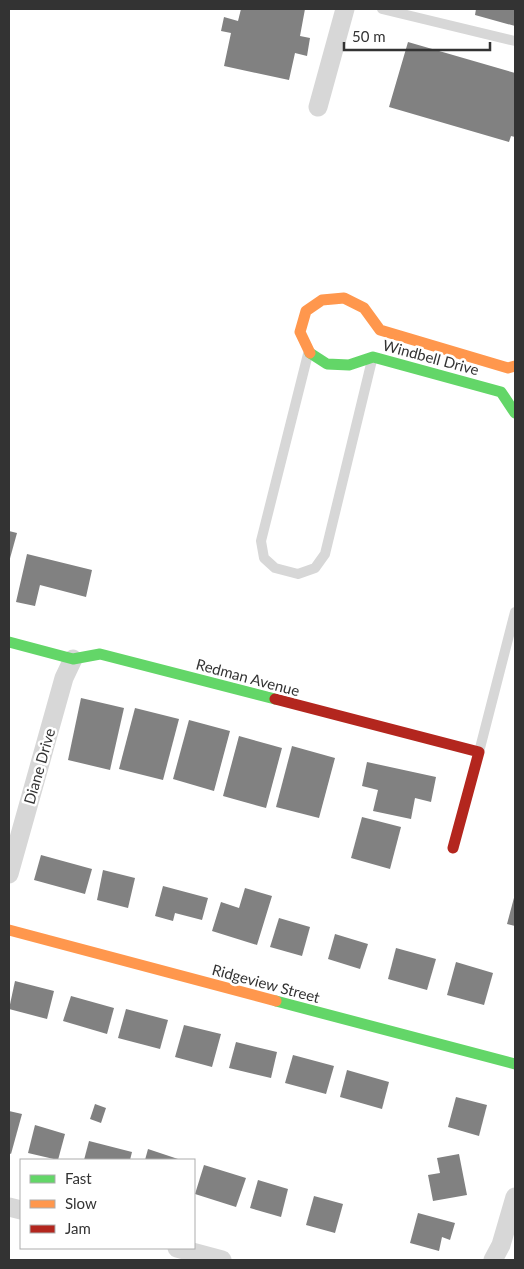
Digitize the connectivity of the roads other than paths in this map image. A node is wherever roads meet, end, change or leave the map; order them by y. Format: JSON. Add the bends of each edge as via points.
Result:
{"nodes":[{"id":1,"x":345,"y":9,"type":"edge"},
{"id":2,"x":382,"y":9,"type":"edge"},
{"id":3,"x":515,"y":41,"type":"edge"},
{"id":4,"x":318,"y":107,"type":"dead end"},
{"id":5,"x":376,"y":343,"type":"junction"},
{"id":6,"x":309,"y":353,"type":"junction"},
{"id":7,"x":507,"y":377,"type":"edge"},
{"id":8,"x":515,"y":412,"type":"edge"},
{"id":9,"x":515,"y":612,"type":"edge"},
{"id":10,"x":9,"y":642,"type":"edge"},
{"id":11,"x":73,"y":659,"type":"junction"},
{"id":12,"x":479,"y":752,"type":"junction"},
{"id":13,"x":453,"y":848,"type":"dead end"},
{"id":14,"x":9,"y":874,"type":"edge"},
{"id":15,"x":9,"y":930,"type":"edge"},
{"id":16,"x":515,"y":1064,"type":"edge"},
{"id":17,"x":515,"y":1197,"type":"edge"},
{"id":18,"x":181,"y":1249,"type":"edge"},
{"id":19,"x":222,"y":1260,"type":"edge"},
{"id":20,"x":493,"y":1260,"type":"edge"}],
"edges":[{"from":1,"to":4,"type":"street"},
{"from":2,"to":3,"type":"lane"},
{"from":5,"to":6,"type":"street","name":"Windbell Drive","via":[[349,365],[327,364]]},
{"from":5,"to":6,"type":"street","name":"Windbell Drive","via":[[364,308],[344,298],[322,300],[306,311],[300,332]]},
{"from":5,"to":6,"type":"lane","via":[[326,554],[315,568],[298,574],[275,568],[264,558],[261,542]]},
{"from":5,"to":7,"type":"street","name":"Windbell Drive"},
{"from":5,"to":7,"type":"street","name":"Windbell Drive"},
{"from":7,"to":8,"type":"street"},
{"from":9,"to":12,"type":"lane"},
{"from":10,"to":11,"type":"street","name":"Redman Avenue"},
{"from":11,"to":12,"type":"street","name":"Redman Avenue","via":[[100,654]]},
{"from":11,"to":14,"type":"street","name":"Diane Drive","via":[[64,678]]},
{"from":12,"to":13,"type":"street"},
{"from":15,"to":16,"type":"street","name":"Ridgeview Street"},
{"from":17,"to":20,"type":"street","via":[[501,1245]]},
{"from":18,"to":19,"type":"street"}]}
